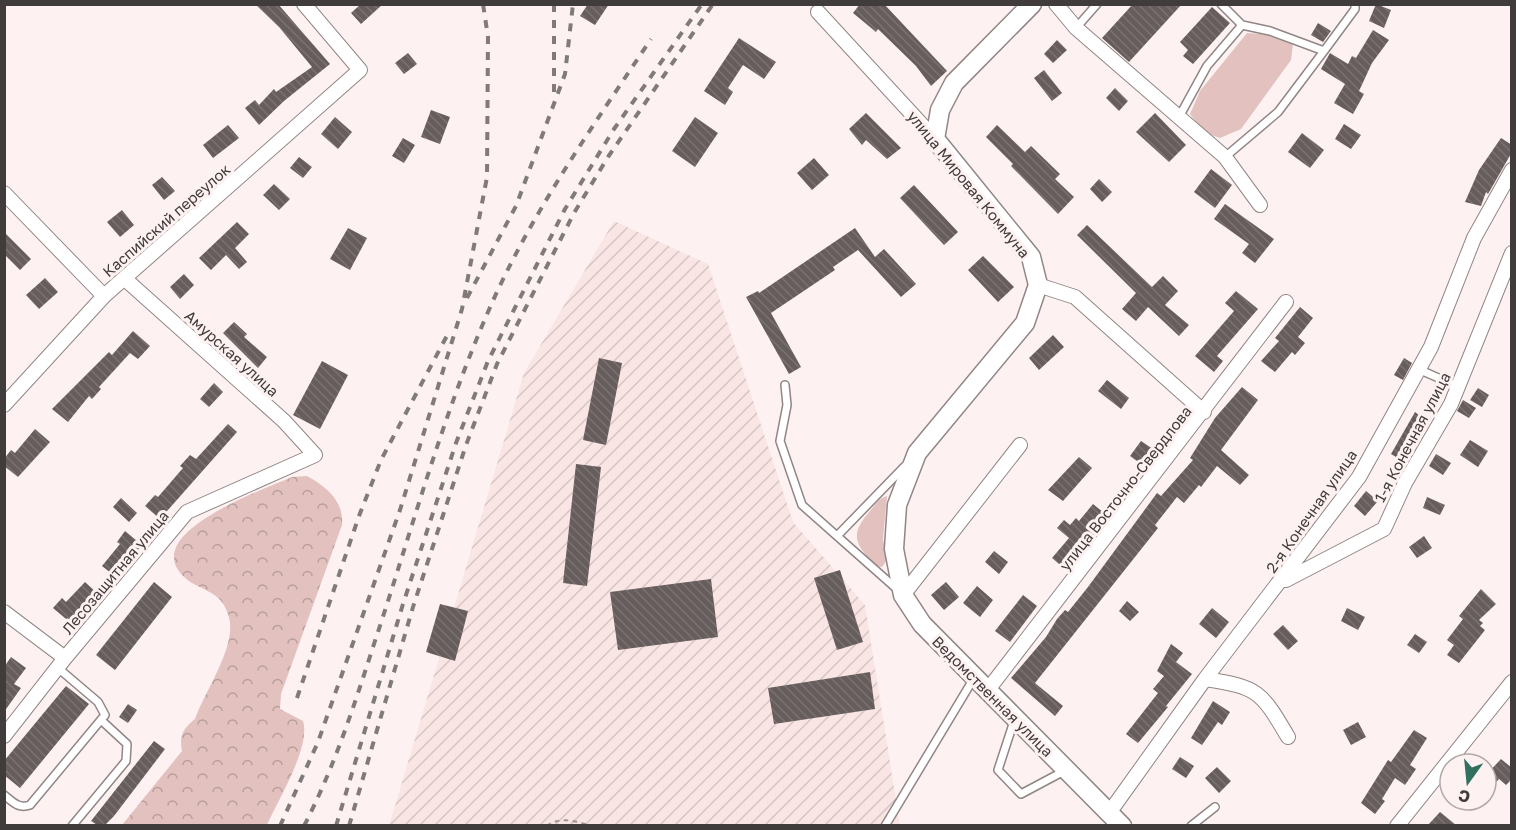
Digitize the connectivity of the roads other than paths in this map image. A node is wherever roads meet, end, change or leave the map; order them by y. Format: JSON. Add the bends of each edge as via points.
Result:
{"nodes":[{"id":1,"x":304,"y":4,"type":"edge"},
{"id":2,"x":1032,"y":4,"type":"edge"},
{"id":3,"x":1056,"y":4,"type":"edge"},
{"id":4,"x":1097,"y":4,"type":"edge"},
{"id":5,"x":1221,"y":4,"type":"edge"},
{"id":6,"x":1355,"y":4,"type":"edge"},
{"id":7,"x":818,"y":12,"type":"dead end"},
{"id":8,"x":1242,"y":25,"type":"junction"},
{"id":9,"x":1076,"y":27,"type":"junction"},
{"id":10,"x":1324,"y":51,"type":"junction"},
{"id":11,"x":1179,"y":117,"type":"junction"},
{"id":12,"x":935,"y":139,"type":"junction"},
{"id":13,"x":1226,"y":157,"type":"junction"},
{"id":14,"x":1512,"y":170,"type":"edge"},
{"id":15,"x":4,"y":193,"type":"edge"},
{"id":16,"x":1260,"y":205,"type":"dead end"},
{"id":17,"x":1512,"y":253,"type":"edge"},
{"id":18,"x":125,"y":279,"type":"junction"},
{"id":19,"x":1038,"y":285,"type":"junction"},
{"id":20,"x":104,"y":296,"type":"junction"},
{"id":21,"x":1286,"y":303,"type":"dead end"},
{"id":22,"x":1418,"y":369,"type":"junction"},
{"id":23,"x":785,"y":385,"type":"dead end"},
{"id":24,"x":1459,"y":387,"type":"junction"},
{"id":25,"x":4,"y":405,"type":"edge"},
{"id":26,"x":1204,"y":412,"type":"junction"},
{"id":27,"x":1020,"y":446,"type":"dead end"},
{"id":28,"x":917,"y":453,"type":"junction"},
{"id":29,"x":315,"y":455,"type":"joint"},
{"id":30,"x":837,"y":536,"type":"junction"},
{"id":31,"x":1281,"y":583,"type":"junction"},
{"id":32,"x":903,"y":595,"type":"junction"},
{"id":33,"x":4,"y":612,"type":"edge"},
{"id":34,"x":62,"y":663,"type":"junction"},
{"id":35,"x":974,"y":678,"type":"junction"},
{"id":36,"x":1205,"y":679,"type":"junction"},
{"id":37,"x":1512,"y":682,"type":"edge"},
{"id":38,"x":987,"y":691,"type":"junction"},
{"id":39,"x":1015,"y":719,"type":"junction"},
{"id":40,"x":101,"y":720,"type":"junction"},
{"id":41,"x":4,"y":736,"type":"edge"},
{"id":42,"x":1288,"y":737,"type":"dead end"},
{"id":43,"x":1066,"y":770,"type":"junction"},
{"id":44,"x":4,"y":795,"type":"edge"},
{"id":45,"x":1215,"y":807,"type":"dead end"},
{"id":46,"x":1116,"y":819,"type":"edge"},
{"id":47,"x":72,"y":825,"type":"edge"},
{"id":48,"x":885,"y":825,"type":"edge"},
{"id":49,"x":1191,"y":825,"type":"edge"},
{"id":50,"x":1397,"y":825,"type":"edge"}],
"edges":[{"from":1,"to":18,"type":"street","name":"Каспийский переулок","via":[[360,70]]},
{"from":2,"to":12,"type":"main road","via":[[954,83],[940,110]]},
{"from":3,"to":9,"type":"street"},
{"from":4,"to":9,"type":"lane"},
{"from":5,"to":8,"type":"lane"},
{"from":6,"to":10,"type":"lane"},
{"from":7,"to":12,"type":"street","name":"улица Мировая Коммуна"},
{"from":8,"to":10,"type":"lane"},
{"from":8,"to":11,"type":"lane","via":[[1207,66]]},
{"from":9,"to":11,"type":"street"},
{"from":10,"to":13,"type":"lane","via":[[1278,112]]},
{"from":11,"to":13,"type":"street"},
{"from":12,"to":19,"type":"main road","name":"улица Мировая Коммуна","via":[[1031,257]]},
{"from":13,"to":16,"type":"street"},
{"from":14,"to":22,"type":"street","name":"2-я Конечная улица","via":[[1474,238],[1431,347]]},
{"from":15,"to":20,"type":"street"},
{"from":17,"to":24,"type":"street","name":"1-я Конечная улица"},
{"from":18,"to":20,"type":"street","name":"Каспийский переулок"},
{"from":18,"to":29,"type":"street","name":"Амурская улица","via":[[284,421]]},
{"from":19,"to":26,"type":"street","via":[[1076,297]]},
{"from":19,"to":28,"type":"main road","name":"Ведомственная улица","via":[[1025,323]]},
{"from":20,"to":25,"type":"street","name":"Каспийский переулок"},
{"from":21,"to":26,"type":"street","name":"улица Восточно-Свердлова"},
{"from":22,"to":24,"type":"lane"},
{"from":22,"to":31,"type":"street","name":"2-я Конечная улица","via":[[1359,477]]},
{"from":23,"to":30,"type":"lane","via":[[788,405],[780,441],[798,495],[802,506]]},
{"from":24,"to":31,"type":"street","name":"1-я Конечная улица","via":[[1384,529]]},
{"from":26,"to":38,"type":"street","name":"улица Восточно-Свердлова"},
{"from":27,"to":32,"type":"street"},
{"from":28,"to":30,"type":"lane"},
{"from":28,"to":32,"type":"main road","name":"Ведомственная улица","via":[[897,505],[894,549]]},
{"from":29,"to":34,"type":"street","name":"Лесозащитная улица","via":[[187,512]]},
{"from":30,"to":32,"type":"lane"},
{"from":31,"to":36,"type":"street","name":"2-я Конечная улица"},
{"from":32,"to":35,"type":"main road","name":"Ведомственная улица","via":[[922,624]]},
{"from":33,"to":34,"type":"street"},
{"from":34,"to":40,"type":"lane","via":[[103,708],[105,715]]},
{"from":34,"to":41,"type":"street","name":"Лесозащитная улица"},
{"from":35,"to":38,"type":"main road","name":"Ведомственная улица"},
{"from":35,"to":48,"type":"lane"},
{"from":36,"to":42,"type":"street","via":[[1243,685],[1267,702]]},
{"from":36,"to":46,"type":"street","name":"2-я Конечная улица"},
{"from":37,"to":50,"type":"street"},
{"from":38,"to":39,"type":"main road","name":"Ведомственная улица"},
{"from":39,"to":43,"type":"main road","name":"Ведомственная улица"},
{"from":39,"to":43,"type":"lane","via":[[998,770],[1021,794]]},
{"from":40,"to":44,"type":"lane","via":[[30,805],[16,805]]},
{"from":40,"to":47,"type":"lane","via":[[127,744],[126,761]]},
{"from":43,"to":46,"type":"main road","name":"Ведомственная улица"},
{"from":45,"to":49,"type":"lane"}]}
